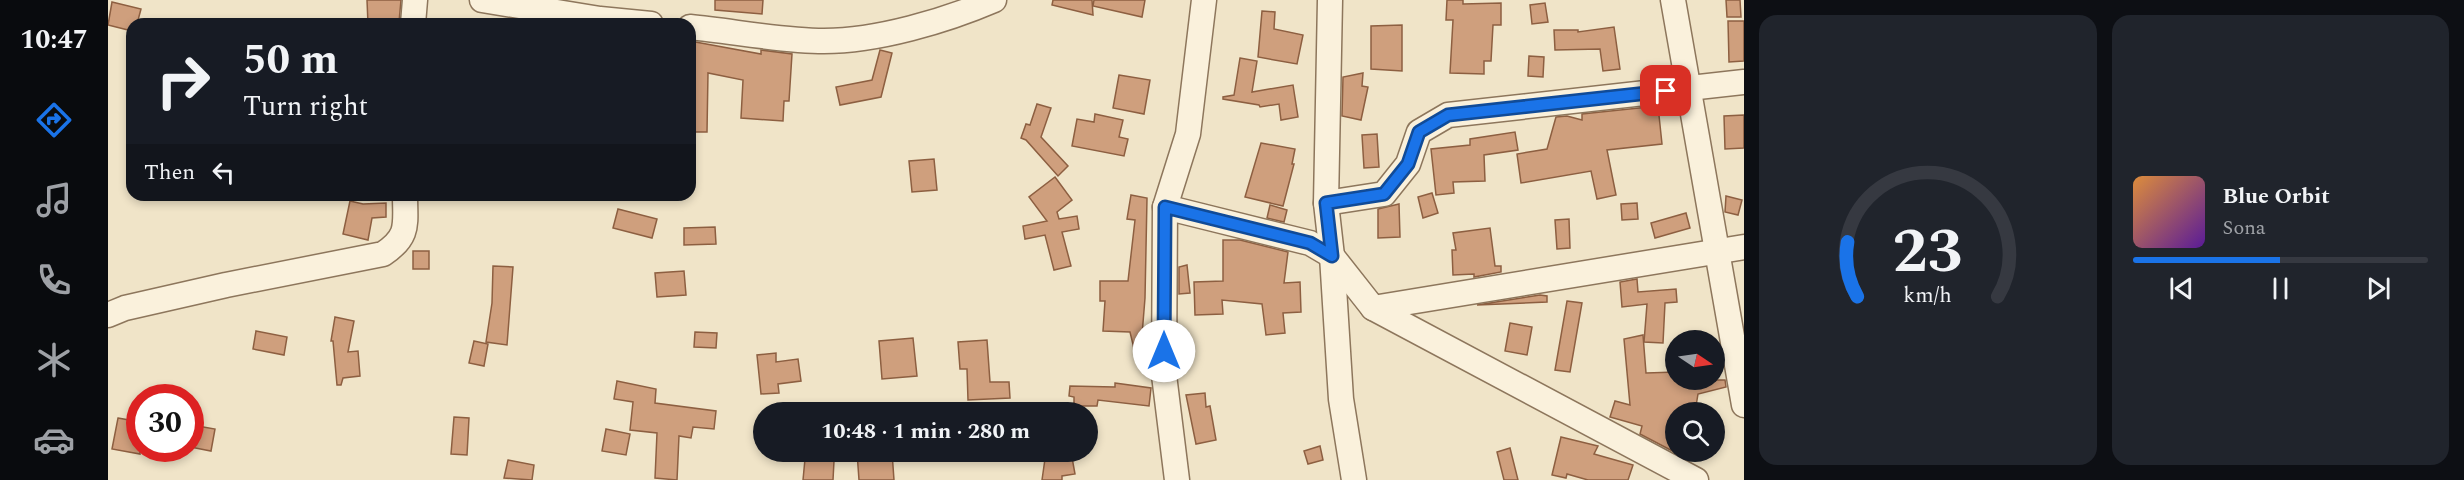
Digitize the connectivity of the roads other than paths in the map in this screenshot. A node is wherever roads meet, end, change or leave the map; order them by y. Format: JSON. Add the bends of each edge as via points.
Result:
{"nodes":[{"id":1,"x":415,"y":0,"type":"edge"},
{"id":2,"x":482,"y":0,"type":"edge"},
{"id":3,"x":994,"y":0,"type":"edge"},
{"id":4,"x":1204,"y":0,"type":"edge"},
{"id":5,"x":1330,"y":0,"type":"edge"},
{"id":6,"x":1673,"y":0,"type":"edge"},
{"id":7,"x":414,"y":18,"type":"edge"},
{"id":8,"x":588,"y":18,"type":"edge"},
{"id":9,"x":696,"y":28,"type":"edge"},
{"id":10,"x":1744,"y":82,"type":"edge"},
{"id":11,"x":1688,"y":88,"type":"junction"},
{"id":12,"x":405,"y":201,"type":"edge"},
{"id":13,"x":1326,"y":203,"type":"junction"},
{"id":14,"x":1165,"y":207,"type":"junction"},
{"id":15,"x":1744,"y":247,"type":"edge"},
{"id":16,"x":1718,"y":252,"type":"junction"},
{"id":17,"x":1332,"y":256,"type":"junction"},
{"id":18,"x":1374,"y":308,"type":"junction"},
{"id":19,"x":108,"y":315,"type":"edge"},
{"id":20,"x":1744,"y":405,"type":"edge"},
{"id":21,"x":1177,"y":480,"type":"edge"},
{"id":22,"x":1354,"y":480,"type":"edge"},
{"id":23,"x":1696,"y":480,"type":"edge"}],
"edges":[{"from":1,"to":7,"type":"street"},
{"from":2,"to":8,"type":"street"},
{"from":3,"to":9,"type":"street","via":[[891,33],[824,41]]},
{"from":4,"to":14,"type":"street","via":[[1188,134]]},
{"from":5,"to":13,"type":"street"},
{"from":6,"to":11,"type":"street"},
{"from":10,"to":11,"type":"street"},
{"from":11,"to":13,"type":"street","via":[[1448,115],[1419,132],[1408,164],[1384,194]]},
{"from":11,"to":16,"type":"street"},
{"from":12,"to":19,"type":"street","via":[[405,233],[383,254],[226,285]]},
{"from":13,"to":17,"type":"street"},
{"from":14,"to":17,"type":"street","via":[[1310,243]]},
{"from":14,"to":21,"type":"street","via":[[1164,375]]},
{"from":15,"to":16,"type":"street"},
{"from":16,"to":18,"type":"street"},
{"from":16,"to":20,"type":"street"},
{"from":17,"to":18,"type":"street"},
{"from":17,"to":22,"type":"street","via":[[1341,399]]},
{"from":18,"to":23,"type":"street"}]}
